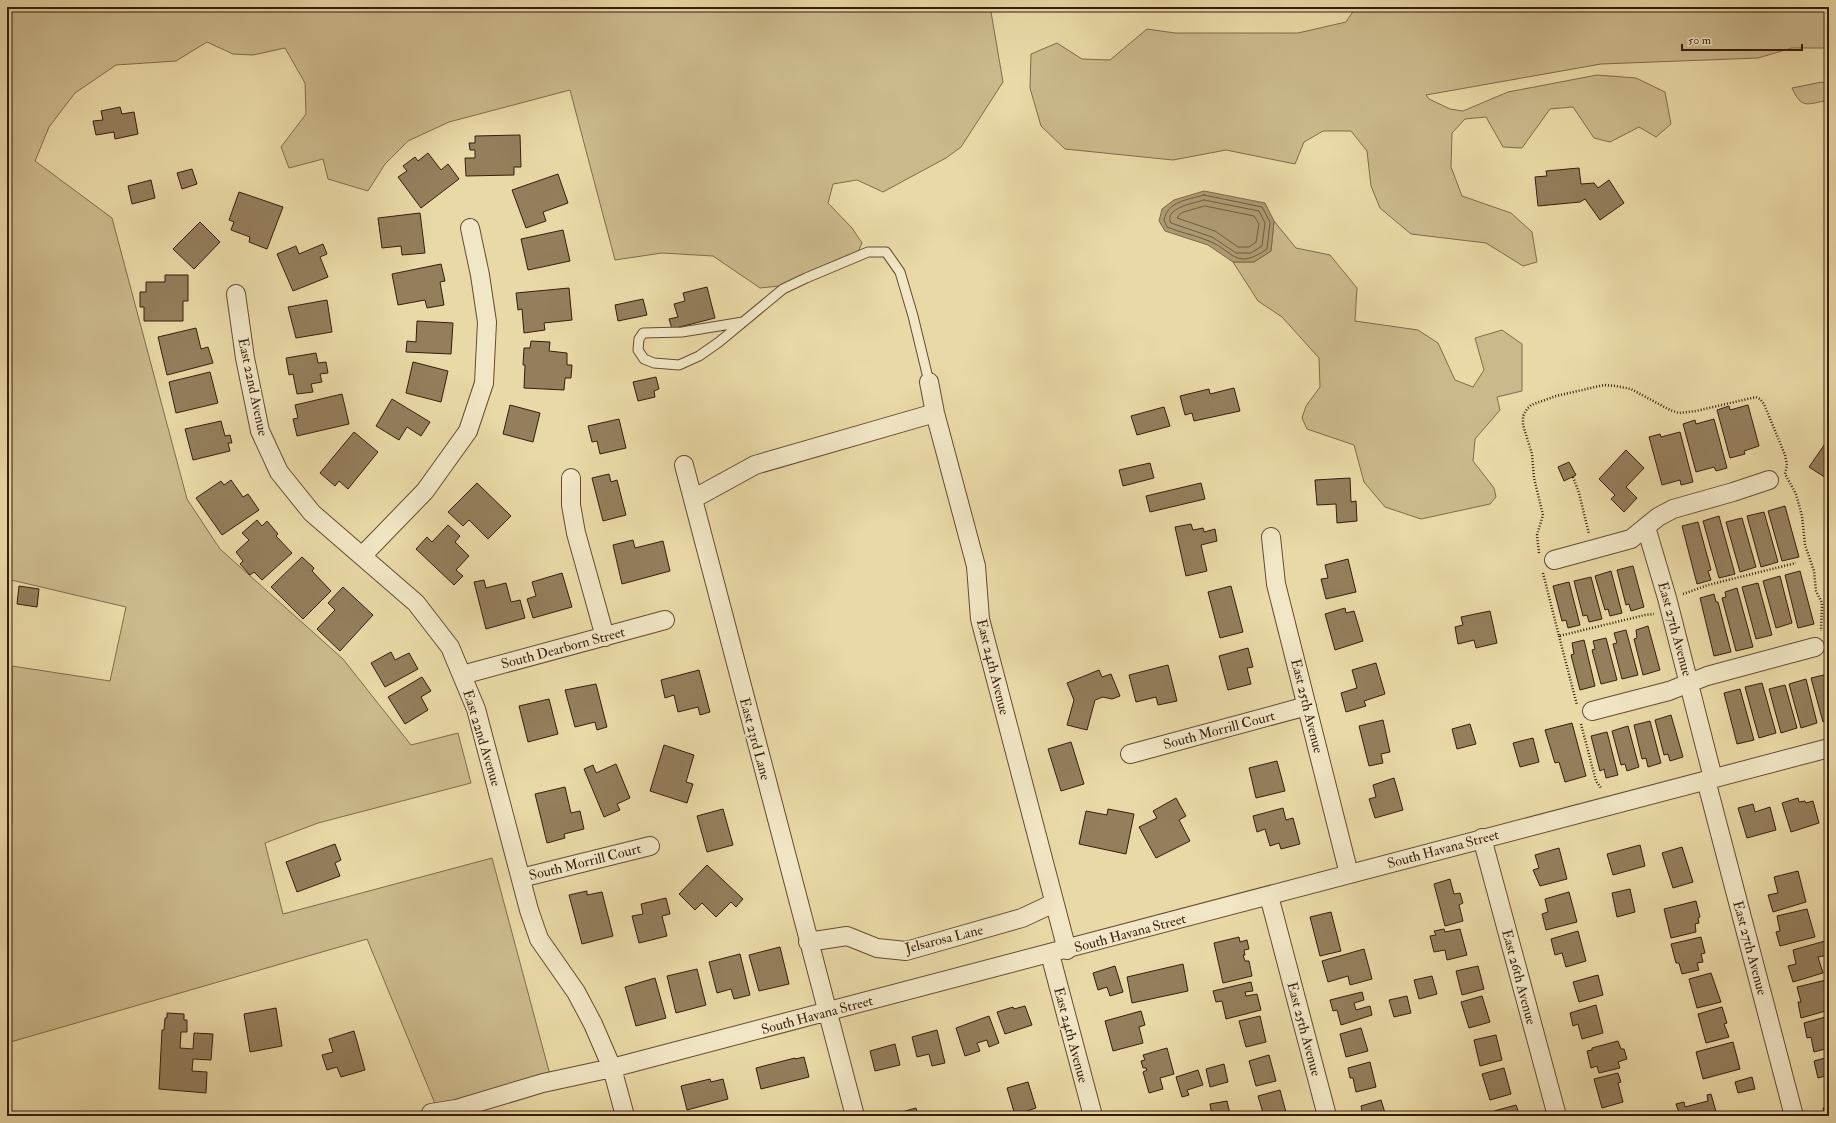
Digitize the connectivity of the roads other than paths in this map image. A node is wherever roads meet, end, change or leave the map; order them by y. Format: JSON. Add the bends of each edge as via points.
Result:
{"nodes":[{"id":1,"x":470,"y":228,"type":"dead end"},
{"id":2,"x":236,"y":294,"type":"dead end"},
{"id":3,"x":743,"y":322,"type":"junction"},
{"id":4,"x":929,"y":382,"type":"joint"},
{"id":5,"x":935,"y":413,"type":"junction"},
{"id":6,"x":684,"y":465,"type":"dead end"},
{"id":7,"x":571,"y":478,"type":"dead end"},
{"id":8,"x":1769,"y":480,"type":"dead end"},
{"id":9,"x":693,"y":498,"type":"junction"},
{"id":10,"x":1646,"y":528,"type":"junction"},
{"id":11,"x":1272,"y":537,"type":"dead end"},
{"id":12,"x":362,"y":556,"type":"junction"},
{"id":13,"x":1545,"y":562,"type":"road end"},
{"id":14,"x":665,"y":620,"type":"dead end"},
{"id":15,"x":605,"y":637,"type":"junction"},
{"id":16,"x":1818,"y":641,"type":"road end"},
{"id":17,"x":462,"y":675,"type":"junction"},
{"id":18,"x":1689,"y":684,"type":"junction"},
{"id":19,"x":1307,"y":706,"type":"junction"},
{"id":20,"x":1592,"y":711,"type":"dead end"},
{"id":21,"x":1829,"y":748,"type":"edge"},
{"id":22,"x":1130,"y":754,"type":"dead end"},
{"id":23,"x":1710,"y":779,"type":"junction"},
{"id":24,"x":1482,"y":838,"type":"junction"},
{"id":25,"x":650,"y":846,"type":"dead end"},
{"id":26,"x":1349,"y":874,"type":"junction"},
{"id":27,"x":521,"y":878,"type":"junction"},
{"id":28,"x":1269,"y":896,"type":"junction"},
{"id":29,"x":1054,"y":903,"type":"junction"},
{"id":30,"x":808,"y":942,"type":"junction"},
{"id":31,"x":1058,"y":952,"type":"junction"},
{"id":32,"x":827,"y":1013,"type":"junction"},
{"id":33,"x":612,"y":1068,"type":"junction"},
{"id":34,"x":431,"y":1113,"type":"dead end"},
{"id":35,"x":625,"y":1116,"type":"edge"},
{"id":36,"x":855,"y":1116,"type":"edge"},
{"id":37,"x":1093,"y":1116,"type":"edge"},
{"id":38,"x":1327,"y":1116,"type":"edge"},
{"id":39,"x":1557,"y":1116,"type":"edge"},
{"id":40,"x":1794,"y":1116,"type":"edge"}],
"edges":[{"from":1,"to":12,"type":"street","via":[[487,322],[484,382],[468,431],[425,491]]},
{"from":2,"to":12,"type":"street","name":"East 22nd Avenue","via":[[245,358],[260,431],[280,472],[312,513]]},
{"from":3,"to":3,"type":"lane","via":[[699,356],[679,365],[654,363],[644,359],[638,350],[642,333],[682,332]]},
{"from":3,"to":4,"type":"lane","via":[[783,290],[806,278],[868,252],[886,252],[900,272]]},
{"from":4,"to":5,"type":"street","name":"East 24th Avenue"},
{"from":5,"to":9,"type":"street","via":[[755,465]]},
{"from":5,"to":29,"type":"street","name":"East 24th Avenue","via":[[976,566],[980,620]]},
{"from":6,"to":9,"type":"street","name":"East 23rd Lane"},
{"from":7,"to":15,"type":"street","via":[[571,505],[576,533]]},
{"from":8,"to":10,"type":"street","via":[[1673,509],[1658,517]]},
{"from":9,"to":30,"type":"street","name":"East 23rd Lane"},
{"from":10,"to":13,"type":"street","via":[[1631,540]]},
{"from":10,"to":18,"type":"street","name":"East 27th Avenue"},
{"from":11,"to":19,"type":"street","name":"East 25th Avenue","via":[[1276,584]]},
{"from":12,"to":17,"type":"street","name":"East 22nd Avenue","via":[[416,604],[450,647]]},
{"from":14,"to":15,"type":"street","name":"South Dearborn Street"},
{"from":15,"to":17,"type":"street","name":"South Dearborn Street"},
{"from":16,"to":18,"type":"street"},
{"from":17,"to":27,"type":"street","name":"East 22nd Avenue","via":[[476,709]]},
{"from":18,"to":20,"type":"street"},
{"from":18,"to":23,"type":"street","name":"East 27th Avenue"},
{"from":19,"to":22,"type":"street","name":"South Morrill Court"},
{"from":19,"to":26,"type":"street","name":"East 25th Avenue"},
{"from":21,"to":23,"type":"street","name":"South Havana Street"},
{"from":23,"to":24,"type":"street","name":"South Havana Street"},
{"from":23,"to":40,"type":"street","name":"East 27th Avenue"},
{"from":24,"to":26,"type":"street","name":"South Havana Street"},
{"from":24,"to":39,"type":"street","name":"East 26th Avenue"},
{"from":25,"to":27,"type":"street","name":"South Morrill Court"},
{"from":26,"to":28,"type":"street","name":"South Havana Street"},
{"from":27,"to":33,"type":"street","name":"East 22nd Avenue","via":[[539,939],[576,992]]},
{"from":28,"to":31,"type":"street","name":"South Havana Street"},
{"from":28,"to":38,"type":"street","name":"East 25th Avenue"},
{"from":29,"to":30,"type":"street","name":"Jelsarosa Lane","via":[[1022,918],[906,951],[877,948],[847,936]]},
{"from":29,"to":31,"type":"street","name":"East 24th Avenue"},
{"from":30,"to":32,"type":"street","name":"East 23rd Lane"},
{"from":31,"to":32,"type":"street","name":"South Havana Street"},
{"from":31,"to":37,"type":"street","name":"East 24th Avenue"},
{"from":32,"to":33,"type":"street","name":"South Havana Street"},
{"from":32,"to":36,"type":"street","name":"East 23rd Lane"},
{"from":33,"to":34,"type":"street","name":"South Havana Street","via":[[543,1082],[456,1109]]},
{"from":33,"to":35,"type":"street","name":"East 22nd Avenue"}]}
